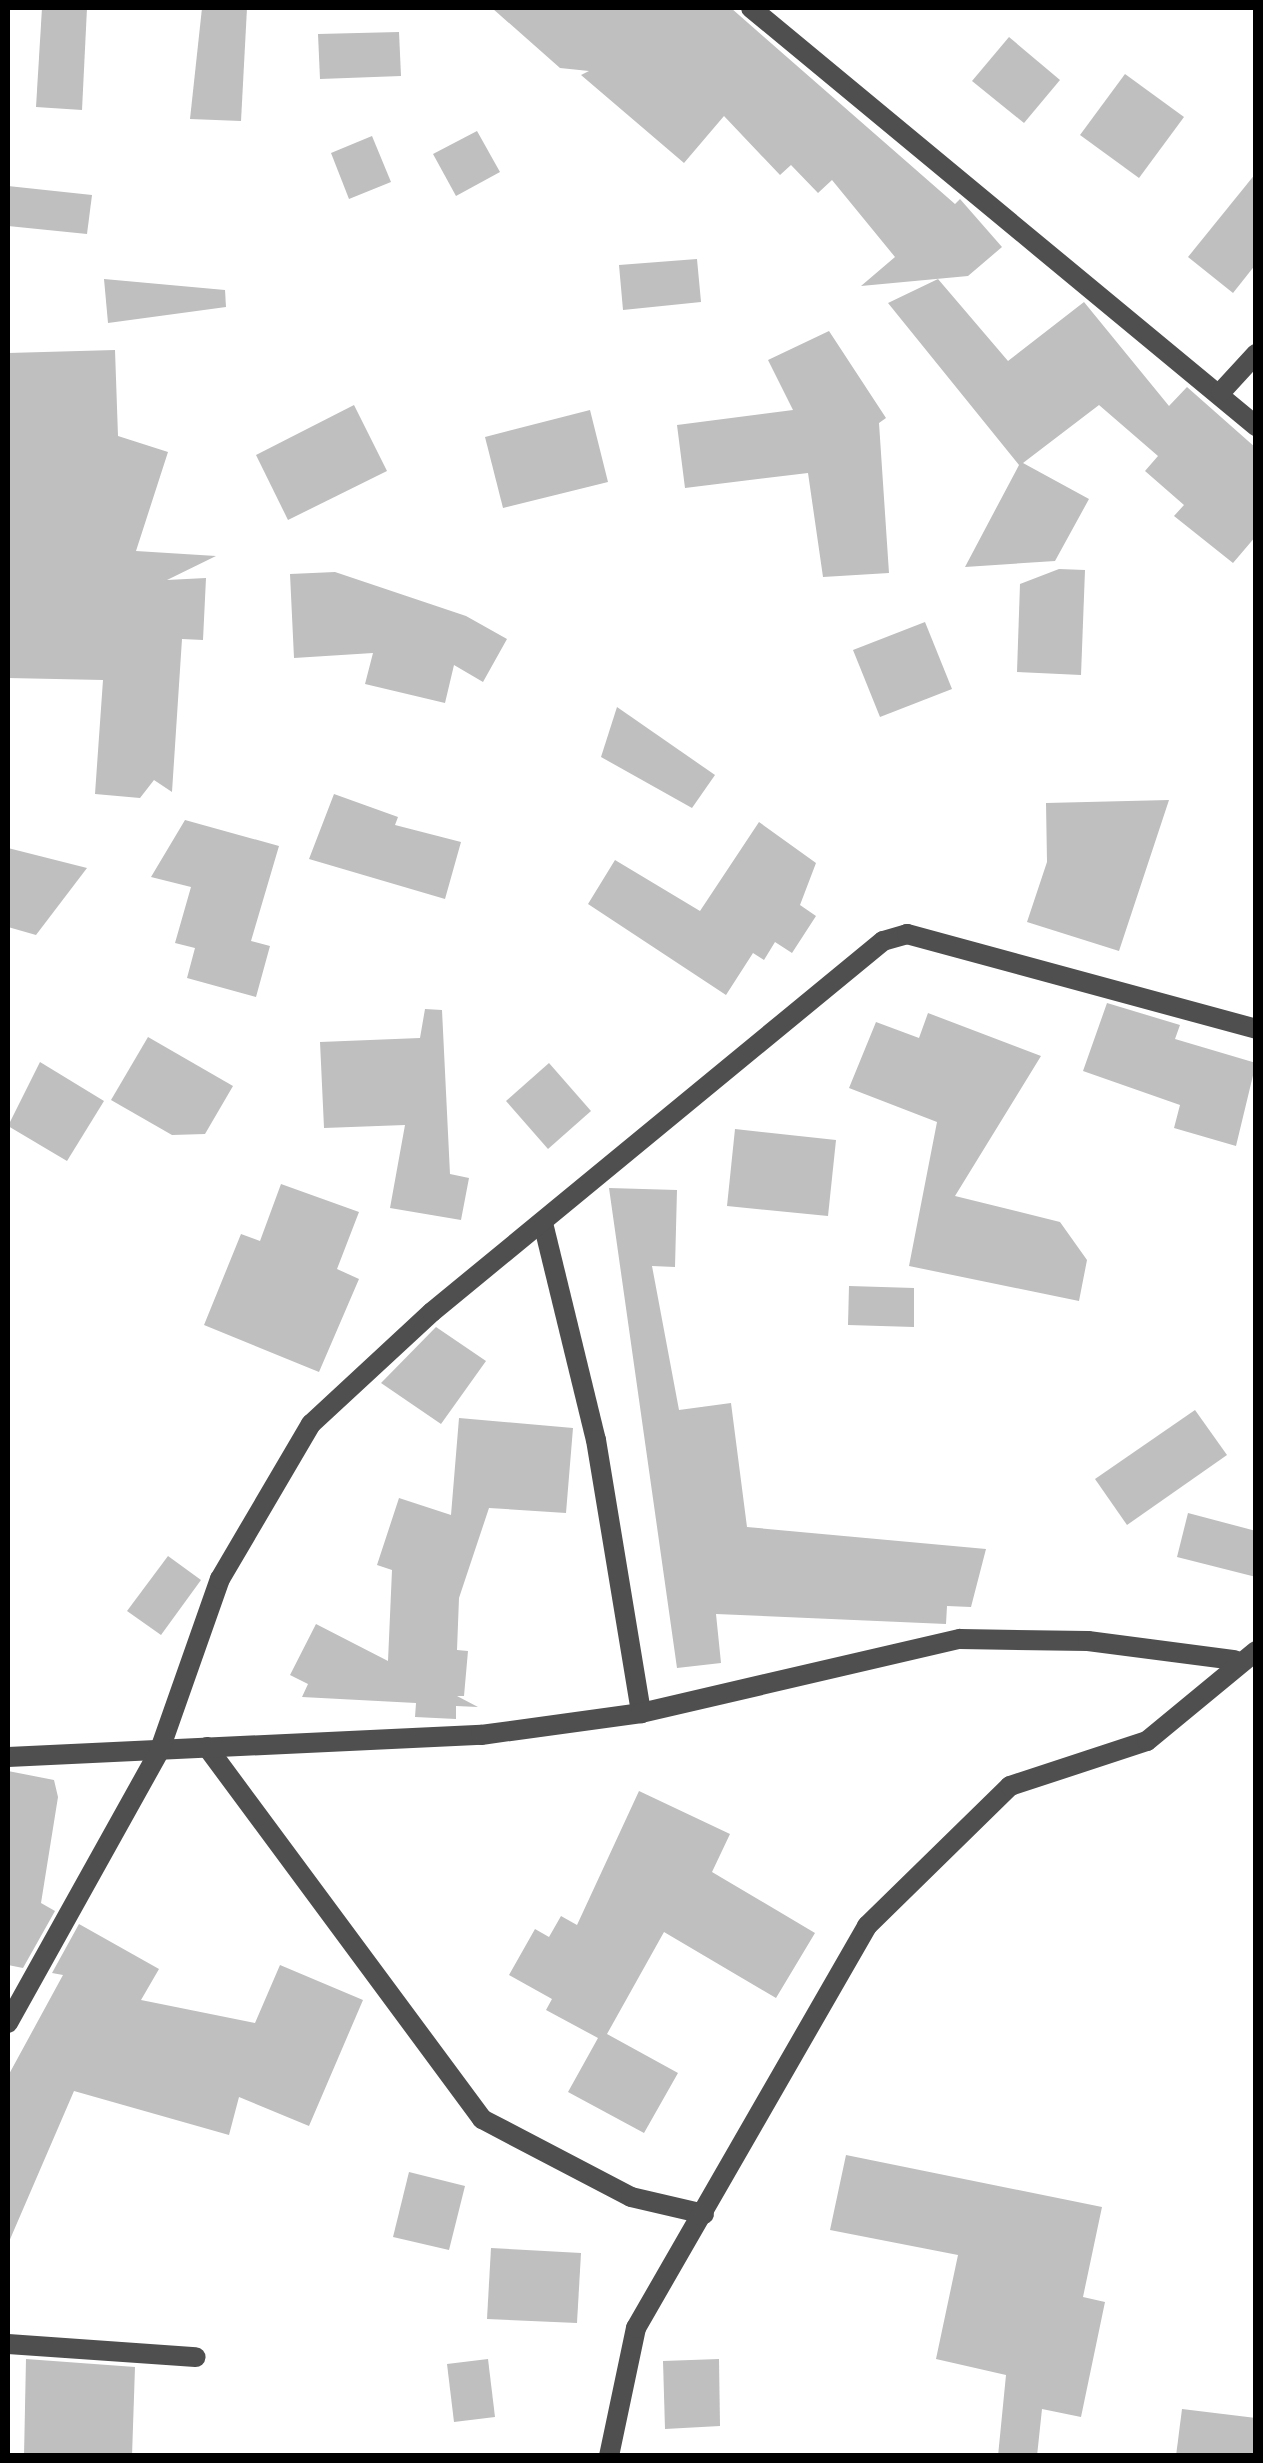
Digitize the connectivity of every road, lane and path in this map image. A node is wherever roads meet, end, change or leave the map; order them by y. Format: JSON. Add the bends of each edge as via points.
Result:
{"nodes":[{"id":1,"x":751,"y":8,"type":"edge"},
{"id":2,"x":1256,"y":354,"type":"edge"},
{"id":3,"x":1221,"y":392,"type":"junction"},
{"id":4,"x":1256,"y":426,"type":"edge"},
{"id":5,"x":1256,"y":1028,"type":"edge"},
{"id":6,"x":543,"y":1224,"type":"junction"},
{"id":7,"x":1256,"y":1651,"type":"edge"},
{"id":8,"x":1235,"y":1660,"type":"junction"},
{"id":9,"x":641,"y":1714,"type":"junction"},
{"id":10,"x":207,"y":1747,"type":"junction"},
{"id":11,"x":160,"y":1752,"type":"junction"},
{"id":12,"x":8,"y":1756,"type":"edge"},
{"id":13,"x":8,"y":2023,"type":"edge"},
{"id":14,"x":704,"y":2214,"type":"junction"},
{"id":15,"x":8,"y":2344,"type":"edge"},
{"id":16,"x":196,"y":2357,"type":"dead end"},
{"id":17,"x":609,"y":2456,"type":"edge"}],
"edges":[{"from":1,"to":3,"type":"street"},
{"from":2,"to":3,"type":"street"},
{"from":3,"to":4,"type":"street"},
{"from":5,"to":6,"type":"street","via":[[907,934],[883,941]]},
{"from":6,"to":9,"type":"street","via":[[596,1440]]},
{"from":6,"to":11,"type":"street","via":[[311,1424],[220,1579]]},
{"from":7,"to":8,"type":"street"},
{"from":8,"to":9,"type":"street","via":[[1088,1642],[960,1639]]},
{"from":8,"to":14,"type":"street","via":[[1147,1740],[1010,1786],[900,1887],[842,1962]]},
{"from":9,"to":10,"type":"street","via":[[482,1736]]},
{"from":10,"to":11,"type":"street"},
{"from":10,"to":14,"type":"street","via":[[482,2119],[632,2197]]},
{"from":11,"to":12,"type":"street"},
{"from":11,"to":13,"type":"street"},
{"from":14,"to":17,"type":"street","via":[[636,2328]]},
{"from":15,"to":16,"type":"street"}]}
